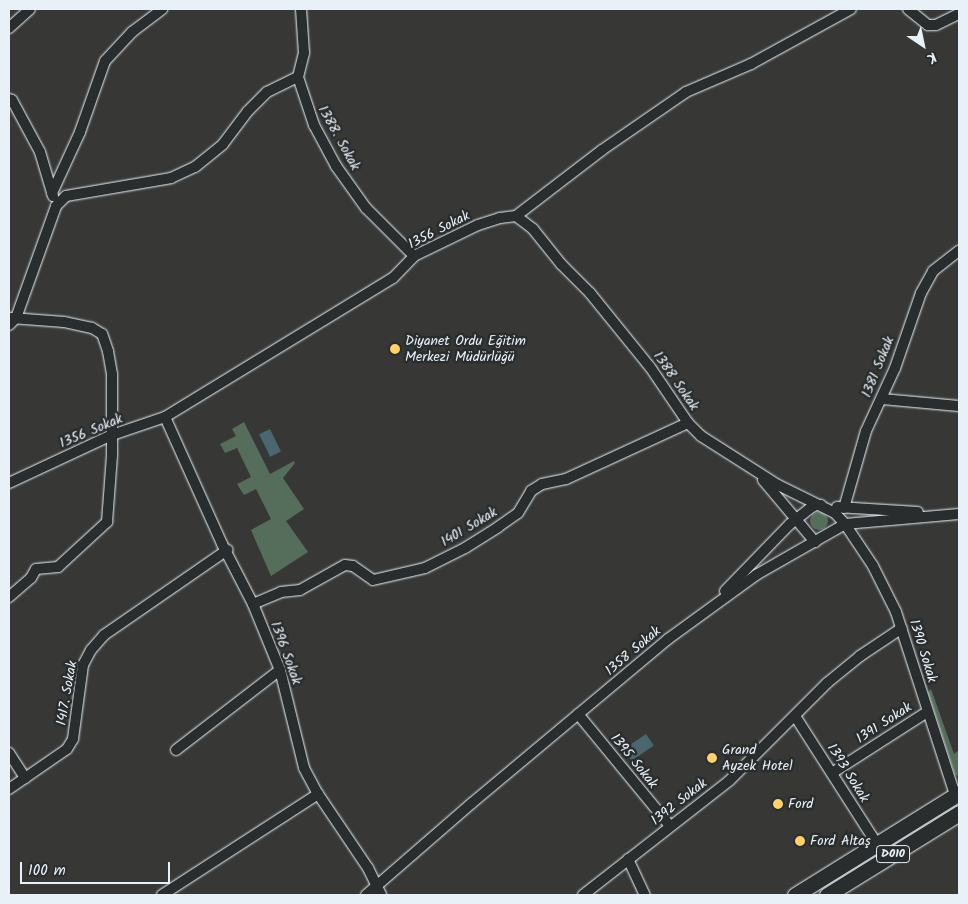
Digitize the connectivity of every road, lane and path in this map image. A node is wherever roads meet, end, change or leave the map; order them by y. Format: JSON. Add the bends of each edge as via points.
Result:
{"nodes":[{"id":1,"x":30,"y":9,"type":"edge"},
{"id":2,"x":162,"y":9,"type":"edge"},
{"id":3,"x":301,"y":9,"type":"edge"},
{"id":4,"x":850,"y":9,"type":"edge"},
{"id":5,"x":908,"y":9,"type":"edge"},
{"id":6,"x":959,"y":14,"type":"edge"},
{"id":7,"x":9,"y":28,"type":"edge"},
{"id":8,"x":298,"y":77,"type":"junction"},
{"id":9,"x":9,"y":99,"type":"edge"},
{"id":10,"x":52,"y":193,"type":"junction"},
{"id":11,"x":56,"y":206,"type":"junction"},
{"id":12,"x":516,"y":216,"type":"junction"},
{"id":13,"x":959,"y":251,"type":"edge"},
{"id":14,"x":414,"y":256,"type":"junction"},
{"id":15,"x":11,"y":320,"type":"edge"},
{"id":16,"x":882,"y":399,"type":"junction"},
{"id":17,"x":959,"y":406,"type":"edge"},
{"id":18,"x":165,"y":417,"type":"junction"},
{"id":19,"x":688,"y":423,"type":"junction"},
{"id":20,"x":112,"y":435,"type":"junction"},
{"id":21,"x":754,"y":470,"type":"junction"},
{"id":22,"x":9,"y":483,"type":"edge"},
{"id":23,"x":816,"y":505,"type":"junction"},
{"id":24,"x":844,"y":508,"type":"junction"},
{"id":25,"x":946,"y":514,"type":"junction"},
{"id":26,"x":959,"y":514,"type":"edge"},
{"id":27,"x":796,"y":520,"type":"junction"},
{"id":28,"x":845,"y":524,"type":"junction"},
{"id":29,"x":815,"y":542,"type":"junction"},
{"id":30,"x":227,"y":550,"type":"junction"},
{"id":31,"x":9,"y":597,"type":"edge"},
{"id":32,"x":253,"y":604,"type":"junction"},
{"id":33,"x":708,"y":608,"type":"junction"},
{"id":34,"x":902,"y":628,"type":"junction"},
{"id":35,"x":280,"y":670,"type":"junction"},
{"id":36,"x":926,"y":712,"type":"junction"},
{"id":37,"x":578,"y":714,"type":"junction"},
{"id":38,"x":795,"y":716,"type":"junction"},
{"id":39,"x":176,"y":750,"type":"dead end"},
{"id":40,"x":9,"y":753,"type":"edge"},
{"id":41,"x":832,"y":773,"type":"junction"},
{"id":42,"x":25,"y":778,"type":"junction"},
{"id":43,"x":9,"y":789,"type":"edge"},
{"id":44,"x":318,"y":794,"type":"junction"},
{"id":45,"x":957,"y":794,"type":"edge"},
{"id":46,"x":959,"y":814,"type":"edge"},
{"id":47,"x":670,"y":826,"type":"junction"},
{"id":48,"x":877,"y":844,"type":"junction"},
{"id":49,"x":628,"y":859,"type":"junction"},
{"id":50,"x":845,"y":891,"type":"edge"},
{"id":51,"x":379,"y":892,"type":"edge"},
{"id":52,"x":162,"y":895,"type":"edge"},
{"id":53,"x":366,"y":895,"type":"edge"},
{"id":54,"x":583,"y":895,"type":"edge"},
{"id":55,"x":645,"y":895,"type":"edge"},
{"id":56,"x":796,"y":895,"type":"edge"},
{"id":57,"x":827,"y":895,"type":"edge"}],
"edges":[{"from":1,"to":7,"type":"street"},
{"from":2,"to":10,"type":"street","via":[[132,32],[104,62],[80,132]]},
{"from":3,"to":8,"type":"street","via":[[304,53]]},
{"from":4,"to":12,"type":"street","name":"1356 Sokak","via":[[751,64],[686,92],[602,150]]},
{"from":5,"to":6,"type":"street","via":[[928,25],[936,25]]},
{"from":8,"to":11,"type":"street","via":[[267,92],[223,144],[195,166],[171,178],[66,196]]},
{"from":8,"to":14,"type":"street","name":"1388. Sokak","via":[[314,125],[336,166],[366,208]]},
{"from":9,"to":10,"type":"street","via":[[40,152]]},
{"from":10,"to":11,"type":"street"},
{"from":11,"to":15,"type":"street"},
{"from":12,"to":14,"type":"street","name":"1356 Sokak","via":[[478,226]]},
{"from":12,"to":19,"type":"street","name":"1388 Sokak","via":[[533,229],[590,293],[650,367]]},
{"from":13,"to":16,"type":"street","name":"1381 Sokak","via":[[933,271],[921,293]]},
{"from":14,"to":18,"type":"street","name":"1356 Sokak","via":[[394,278]]},
{"from":15,"to":20,"type":"street","via":[[64,322],[92,328],[102,334],[112,374]]},
{"from":16,"to":17,"type":"street"},
{"from":16,"to":24,"type":"street","name":"1381 Sokak","via":[[866,431]]},
{"from":18,"to":20,"type":"street","name":"1356 Sokak"},
{"from":18,"to":30,"type":"street","name":"1396 Sokak"},
{"from":19,"to":21,"type":"street","name":"1388 Sokak","via":[[701,436]]},
{"from":19,"to":32,"type":"street","name":"1401 Sokak","via":[[566,479],[542,484],[531,491],[518,513],[464,548],[424,568],[373,580],[353,566],[345,565],[300,590],[281,592]]},
{"from":20,"to":22,"type":"street","name":"1356 Sokak"},
{"from":20,"to":31,"type":"street","via":[[107,522],[58,567],[36,568],[31,578]]},
{"from":21,"to":23,"type":"street","name":"1388 Sokak"},
{"from":21,"to":27,"type":"street"},
{"from":23,"to":24,"type":"street"},
{"from":23,"to":27,"type":"street"},
{"from":23,"to":28,"type":"street","name":"1388 Sokak","via":[[835,513]]},
{"from":24,"to":25,"type":"street"},
{"from":25,"to":26,"type":"street","name":"1358 Sokak"},
{"from":25,"to":28,"type":"street","name":"1358 Sokak"},
{"from":27,"to":29,"type":"street"},
{"from":27,"to":33,"type":"street"},
{"from":28,"to":29,"type":"street","name":"1358 Sokak"},
{"from":28,"to":34,"type":"street","name":"1390 Sokak","via":[[873,566]]},
{"from":29,"to":33,"type":"street","name":"1358 Sokak","via":[[756,575]]},
{"from":30,"to":32,"type":"street","name":"1396 Sokak"},
{"from":30,"to":42,"type":"street","name":"1417. Sokak","via":[[104,635],[84,665],[73,739],[67,749]]},
{"from":32,"to":35,"type":"street","name":"1396 Sokak"},
{"from":33,"to":37,"type":"street","name":"1358 Sokak"},
{"from":34,"to":36,"type":"street","name":"1390 Sokak"},
{"from":34,"to":38,"type":"street","name":"1392 Sokak","via":[[827,683]]},
{"from":35,"to":39,"type":"street"},
{"from":35,"to":44,"type":"street","name":"1396 Sokak","via":[[301,760]]},
{"from":36,"to":41,"type":"street","name":"1391 Sokak"},
{"from":36,"to":45,"type":"street","name":"1390 Sokak"},
{"from":37,"to":47,"type":"street","name":"1395 Sokak"},
{"from":37,"to":51,"type":"street","name":"1358 Sokak"},
{"from":38,"to":41,"type":"street","name":"1393 Sokak"},
{"from":38,"to":47,"type":"street","name":"1392 Sokak","via":[[729,781]]},
{"from":40,"to":42,"type":"street"},
{"from":41,"to":48,"type":"street","name":"1393 Sokak"},
{"from":42,"to":43,"type":"street","name":"1417. Sokak"},
{"from":44,"to":51,"type":"street","name":"1396 Sokak","via":[[364,862]]},
{"from":44,"to":52,"type":"street"},
{"from":45,"to":48,"type":"highway","number":"D010"},
{"from":46,"to":50,"type":"highway","number":"D010"},
{"from":47,"to":49,"type":"street","name":"1392 Sokak"},
{"from":48,"to":56,"type":"highway","number":"D010"},
{"from":49,"to":54,"type":"street","name":"1392 Sokak"},
{"from":49,"to":55,"type":"street"},
{"from":50,"to":57,"type":"highway","number":"D010"},
{"from":51,"to":53,"type":"street","name":"1358 Sokak"}]}
